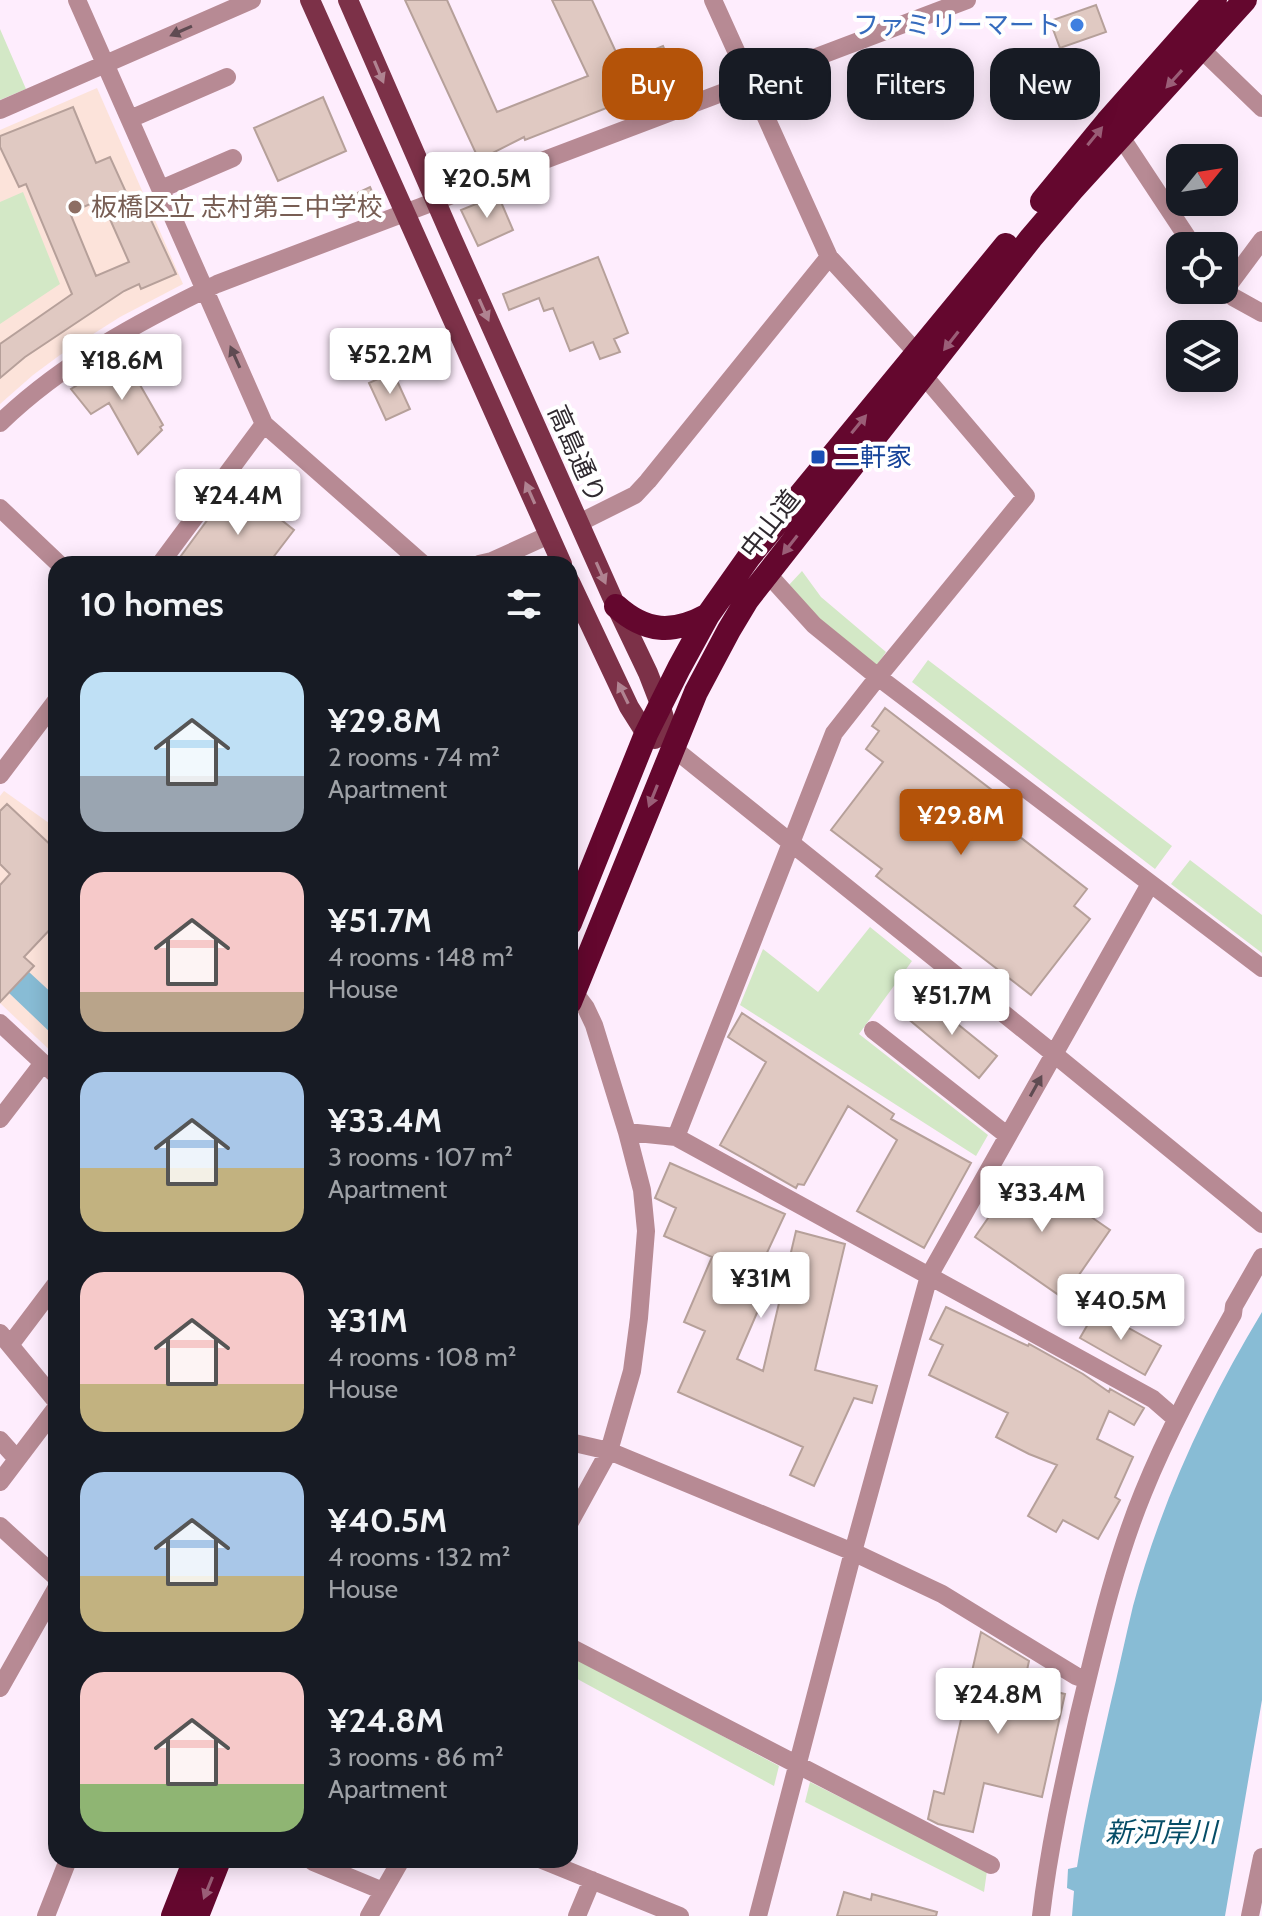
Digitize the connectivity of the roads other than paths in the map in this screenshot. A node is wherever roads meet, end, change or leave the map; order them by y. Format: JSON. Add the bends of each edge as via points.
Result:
{"nodes":[{"id":1,"x":77,"y":0,"type":"edge"},
{"id":2,"x":252,"y":0,"type":"edge"},
{"id":3,"x":310,"y":0,"type":"edge"},
{"id":4,"x":348,"y":0,"type":"edge"},
{"id":5,"x":713,"y":0,"type":"edge"},
{"id":6,"x":967,"y":0,"type":"edge"},
{"id":7,"x":1215,"y":0,"type":"edge"},
{"id":8,"x":1245,"y":0,"type":"edge"},
{"id":9,"x":734,"y":48,"type":"edge"},
{"id":10,"x":1201,"y":49,"type":"junction"},
{"id":11,"x":831,"y":52,"type":"edge"},
{"id":12,"x":105,"y":64,"type":"junction"},
{"id":13,"x":227,"y":77,"type":"dead end"},
{"id":14,"x":719,"y":95,"type":"edge"},
{"id":15,"x":1262,"y":108,"type":"edge"},
{"id":16,"x":0,"y":110,"type":"edge"},
{"id":17,"x":130,"y":119,"type":"junction"},
{"id":18,"x":767,"y":120,"type":"edge"},
{"id":19,"x":1121,"y":137,"type":"junction"},
{"id":20,"x":233,"y":158,"type":"dead end"},
{"id":21,"x":161,"y":189,"type":"junction"},
{"id":22,"x":435,"y":201,"type":"junction"},
{"id":23,"x":404,"y":212,"type":"junction"},
{"id":24,"x":1184,"y":232,"type":"edge"},
{"id":25,"x":1262,"y":240,"type":"edge"},
{"id":26,"x":829,"y":257,"type":"junction"},
{"id":27,"x":1238,"y":272,"type":"edge"},
{"id":28,"x":206,"y":289,"type":"junction"},
{"id":29,"x":1238,"y":300,"type":"edge"},
{"id":30,"x":1262,"y":313,"type":"edge"},
{"id":31,"x":920,"y":364,"type":"junction"},
{"id":32,"x":0,"y":423,"type":"edge"},
{"id":33,"x":264,"y":424,"type":"junction"},
{"id":34,"x":0,"y":508,"type":"edge"},
{"id":35,"x":579,"y":523,"type":"junction"},
{"id":36,"x":549,"y":535,"type":"junction"},
{"id":37,"x":51,"y":556,"type":"edge"},
{"id":38,"x":166,"y":556,"type":"edge"},
{"id":39,"x":414,"y":556,"type":"edge"},
{"id":40,"x":503,"y":556,"type":"edge"},
{"id":41,"x":558,"y":556,"type":"edge"},
{"id":42,"x":767,"y":573,"type":"junction"},
{"id":43,"x":616,"y":606,"type":"junction"},
{"id":44,"x":708,"y":615,"type":"junction"},
{"id":45,"x":578,"y":618,"type":"edge"},
{"id":46,"x":878,"y":677,"type":"junction"},
{"id":47,"x":660,"y":704,"type":"junction"},
{"id":48,"x":48,"y":712,"type":"edge"},
{"id":49,"x":646,"y":734,"type":"junction"},
{"id":50,"x":673,"y":748,"type":"junction"},
{"id":51,"x":0,"y":775,"type":"edge"},
{"id":52,"x":791,"y":841,"type":"junction"},
{"id":53,"x":1150,"y":884,"type":"junction"},
{"id":54,"x":578,"y":903,"type":"edge"},
{"id":55,"x":1262,"y":968,"type":"edge"},
{"id":56,"x":578,"y":982,"type":"edge"},
{"id":57,"x":578,"y":1002,"type":"edge"},
{"id":58,"x":0,"y":1023,"type":"edge"},
{"id":59,"x":873,"y":1030,"type":"dead end"},
{"id":60,"x":1054,"y":1054,"type":"junction"},
{"id":61,"x":48,"y":1067,"type":"edge"},
{"id":62,"x":48,"y":1071,"type":"edge"},
{"id":63,"x":0,"y":1119,"type":"edge"},
{"id":64,"x":627,"y":1132,"type":"junction"},
{"id":65,"x":1008,"y":1136,"type":"junction"},
{"id":66,"x":676,"y":1137,"type":"junction"},
{"id":67,"x":1262,"y":1224,"type":"edge"},
{"id":68,"x":1262,"y":1257,"type":"edge"},
{"id":69,"x":929,"y":1276,"type":"junction"},
{"id":70,"x":48,"y":1293,"type":"edge"},
{"id":71,"x":3,"y":1342,"type":"edge"},
{"id":72,"x":48,"y":1398,"type":"edge"},
{"id":73,"x":48,"y":1417,"type":"edge"},
{"id":74,"x":1176,"y":1419,"type":"junction"},
{"id":75,"x":0,"y":1440,"type":"edge"},
{"id":76,"x":578,"y":1444,"type":"edge"},
{"id":77,"x":609,"y":1451,"type":"junction"},
{"id":78,"x":17,"y":1459,"type":"junction"},
{"id":79,"x":0,"y":1482,"type":"edge"},
{"id":80,"x":578,"y":1507,"type":"edge"},
{"id":81,"x":0,"y":1526,"type":"edge"},
{"id":82,"x":853,"y":1552,"type":"junction"},
{"id":83,"x":48,"y":1570,"type":"edge"},
{"id":84,"x":48,"y":1603,"type":"edge"},
{"id":85,"x":578,"y":1651,"type":"edge"},
{"id":86,"x":1087,"y":1680,"type":"junction"},
{"id":87,"x":0,"y":1688,"type":"edge"},
{"id":88,"x":797,"y":1765,"type":"junction"},
{"id":89,"x":1262,"y":1857,"type":"edge"},
{"id":90,"x":991,"y":1865,"type":"dead end"},
{"id":91,"x":65,"y":1868,"type":"edge"},
{"id":92,"x":192,"y":1868,"type":"edge"},
{"id":93,"x":216,"y":1868,"type":"edge"},
{"id":94,"x":327,"y":1868,"type":"edge"},
{"id":95,"x":396,"y":1868,"type":"edge"},
{"id":96,"x":562,"y":1868,"type":"edge"},
{"id":97,"x":592,"y":1880,"type":"junction"},
{"id":98,"x":383,"y":1891,"type":"junction"},
{"id":99,"x":46,"y":1916,"type":"edge"},
{"id":100,"x":173,"y":1916,"type":"edge"},
{"id":101,"x":197,"y":1916,"type":"edge"},
{"id":102,"x":369,"y":1916,"type":"edge"},
{"id":103,"x":577,"y":1916,"type":"edge"},
{"id":104,"x":680,"y":1916,"type":"edge"},
{"id":105,"x":758,"y":1916,"type":"edge"},
{"id":106,"x":1041,"y":1916,"type":"edge"},
{"id":107,"x":1250,"y":1916,"type":"edge"}],
"edges":[{"from":1,"to":12,"type":"street"},
{"from":2,"to":12,"type":"street","one_way":true},
{"from":3,"to":23,"type":"main road"},
{"from":4,"to":22,"type":"main road","name":"高島通り","one_way":true},
{"from":5,"to":9,"type":"street"},
{"from":6,"to":11,"type":"street"},
{"from":31,"to":7,"type":"highway","name":"中山道","one_way":true,"via":[[1107,122]]},
{"from":8,"to":10,"type":"highway","name":"中山道"},
{"from":10,"to":15,"type":"street"},
{"from":10,"to":19,"type":"highway","name":"中山道","one_way":true},
{"from":12,"to":16,"type":"street"},
{"from":12,"to":17,"type":"street"},
{"from":13,"to":17,"type":"street"},
{"from":14,"to":22,"type":"street"},
{"from":17,"to":21,"type":"street"},
{"from":18,"to":26,"type":"street"},
{"from":19,"to":24,"type":"street"},
{"from":19,"to":31,"type":"highway","name":"中山道","one_way":true},
{"from":20,"to":21,"type":"street"},
{"from":21,"to":28,"type":"street"},
{"from":22,"to":23,"type":"street"},
{"from":22,"to":35,"type":"main road","name":"高島通り","one_way":true},
{"from":23,"to":28,"type":"street"},
{"from":36,"to":23,"type":"main road","one_way":true},
{"from":25,"to":27,"type":"street"},
{"from":26,"to":31,"type":"street"},
{"from":26,"to":35,"type":"street","via":[[635,495]]},
{"from":28,"to":32,"type":"street","via":[[71,366]]},
{"from":33,"to":28,"type":"street","one_way":true},
{"from":29,"to":30,"type":"street"},
{"from":31,"to":42,"type":"highway","name":"中山道","one_way":true},
{"from":44,"to":31,"type":"highway","name":"中山道","one_way":true,"via":[[749,557]]},
{"from":31,"to":46,"type":"street","via":[[1026,496]]},
{"from":33,"to":38,"type":"street"},
{"from":33,"to":39,"type":"street"},
{"from":34,"to":37,"type":"street"},
{"from":35,"to":43,"type":"main road","name":"高島通り","one_way":true},
{"from":36,"to":40,"type":"street"},
{"from":36,"to":41,"type":"main road"},
{"from":42,"to":46,"type":"street","via":[[814,625]]},
{"from":42,"to":50,"type":"highway","name":"中山道","via":[[711,661]]},
{"from":43,"to":44,"type":"highway","via":[[637,622],[663,629]]},
{"from":43,"to":47,"type":"main road","name":"高島通り"},
{"from":44,"to":47,"type":"highway","name":"中山道"},
{"from":49,"to":45,"type":"main road","one_way":true},
{"from":46,"to":52,"type":"street","via":[[834,733]]},
{"from":46,"to":53,"type":"street"},
{"from":47,"to":49,"type":"highway","name":"中山道"},
{"from":47,"to":50,"type":"main road","name":"高島通り"},
{"from":48,"to":51,"type":"street"},
{"from":49,"to":50,"type":"main road"},
{"from":49,"to":54,"type":"highway","name":"中山道"},
{"from":50,"to":52,"type":"street"},
{"from":50,"to":56,"type":"highway","name":"中山道","one_way":true},
{"from":52,"to":60,"type":"street"},
{"from":52,"to":66,"type":"street"},
{"from":53,"to":55,"type":"street"},
{"from":53,"to":60,"type":"street"},
{"from":57,"to":64,"type":"street","via":[[594,1025]]},
{"from":58,"to":61,"type":"street"},
{"from":59,"to":65,"type":"street"},
{"from":65,"to":60,"type":"street","one_way":true},
{"from":60,"to":67,"type":"street"},
{"from":62,"to":63,"type":"street"},
{"from":64,"to":66,"type":"street"},
{"from":64,"to":77,"type":"street","via":[[646,1231],[632,1371]]},
{"from":65,"to":69,"type":"street"},
{"from":66,"to":69,"type":"street"},
{"from":68,"to":74,"type":"street"},
{"from":69,"to":74,"type":"street","via":[[1153,1399]]},
{"from":69,"to":82,"type":"street"},
{"from":70,"to":71,"type":"street"},
{"from":71,"to":72,"type":"street"},
{"from":73,"to":78,"type":"street"},
{"from":74,"to":86,"type":"street","via":[[1142,1495]]},
{"from":75,"to":78,"type":"street"},
{"from":76,"to":77,"type":"street"},
{"from":77,"to":80,"type":"street"},
{"from":77,"to":82,"type":"street"},
{"from":78,"to":79,"type":"street"},
{"from":81,"to":83,"type":"street"},
{"from":82,"to":86,"type":"street","via":[[942,1594]]},
{"from":82,"to":88,"type":"street"},
{"from":84,"to":87,"type":"street"},
{"from":85,"to":88,"type":"street"},
{"from":86,"to":106,"type":"street","via":[[1051,1842]]},
{"from":88,"to":90,"type":"street"},
{"from":88,"to":105,"type":"street"},
{"from":89,"to":107,"type":"street"},
{"from":91,"to":99,"type":"street"},
{"from":92,"to":100,"type":"highway"},
{"from":93,"to":101,"type":"highway","one_way":true},
{"from":94,"to":98,"type":"street"},
{"from":95,"to":98,"type":"street"},
{"from":96,"to":97,"type":"street"},
{"from":97,"to":103,"type":"street"},
{"from":97,"to":104,"type":"street"},
{"from":98,"to":102,"type":"street"}]}
